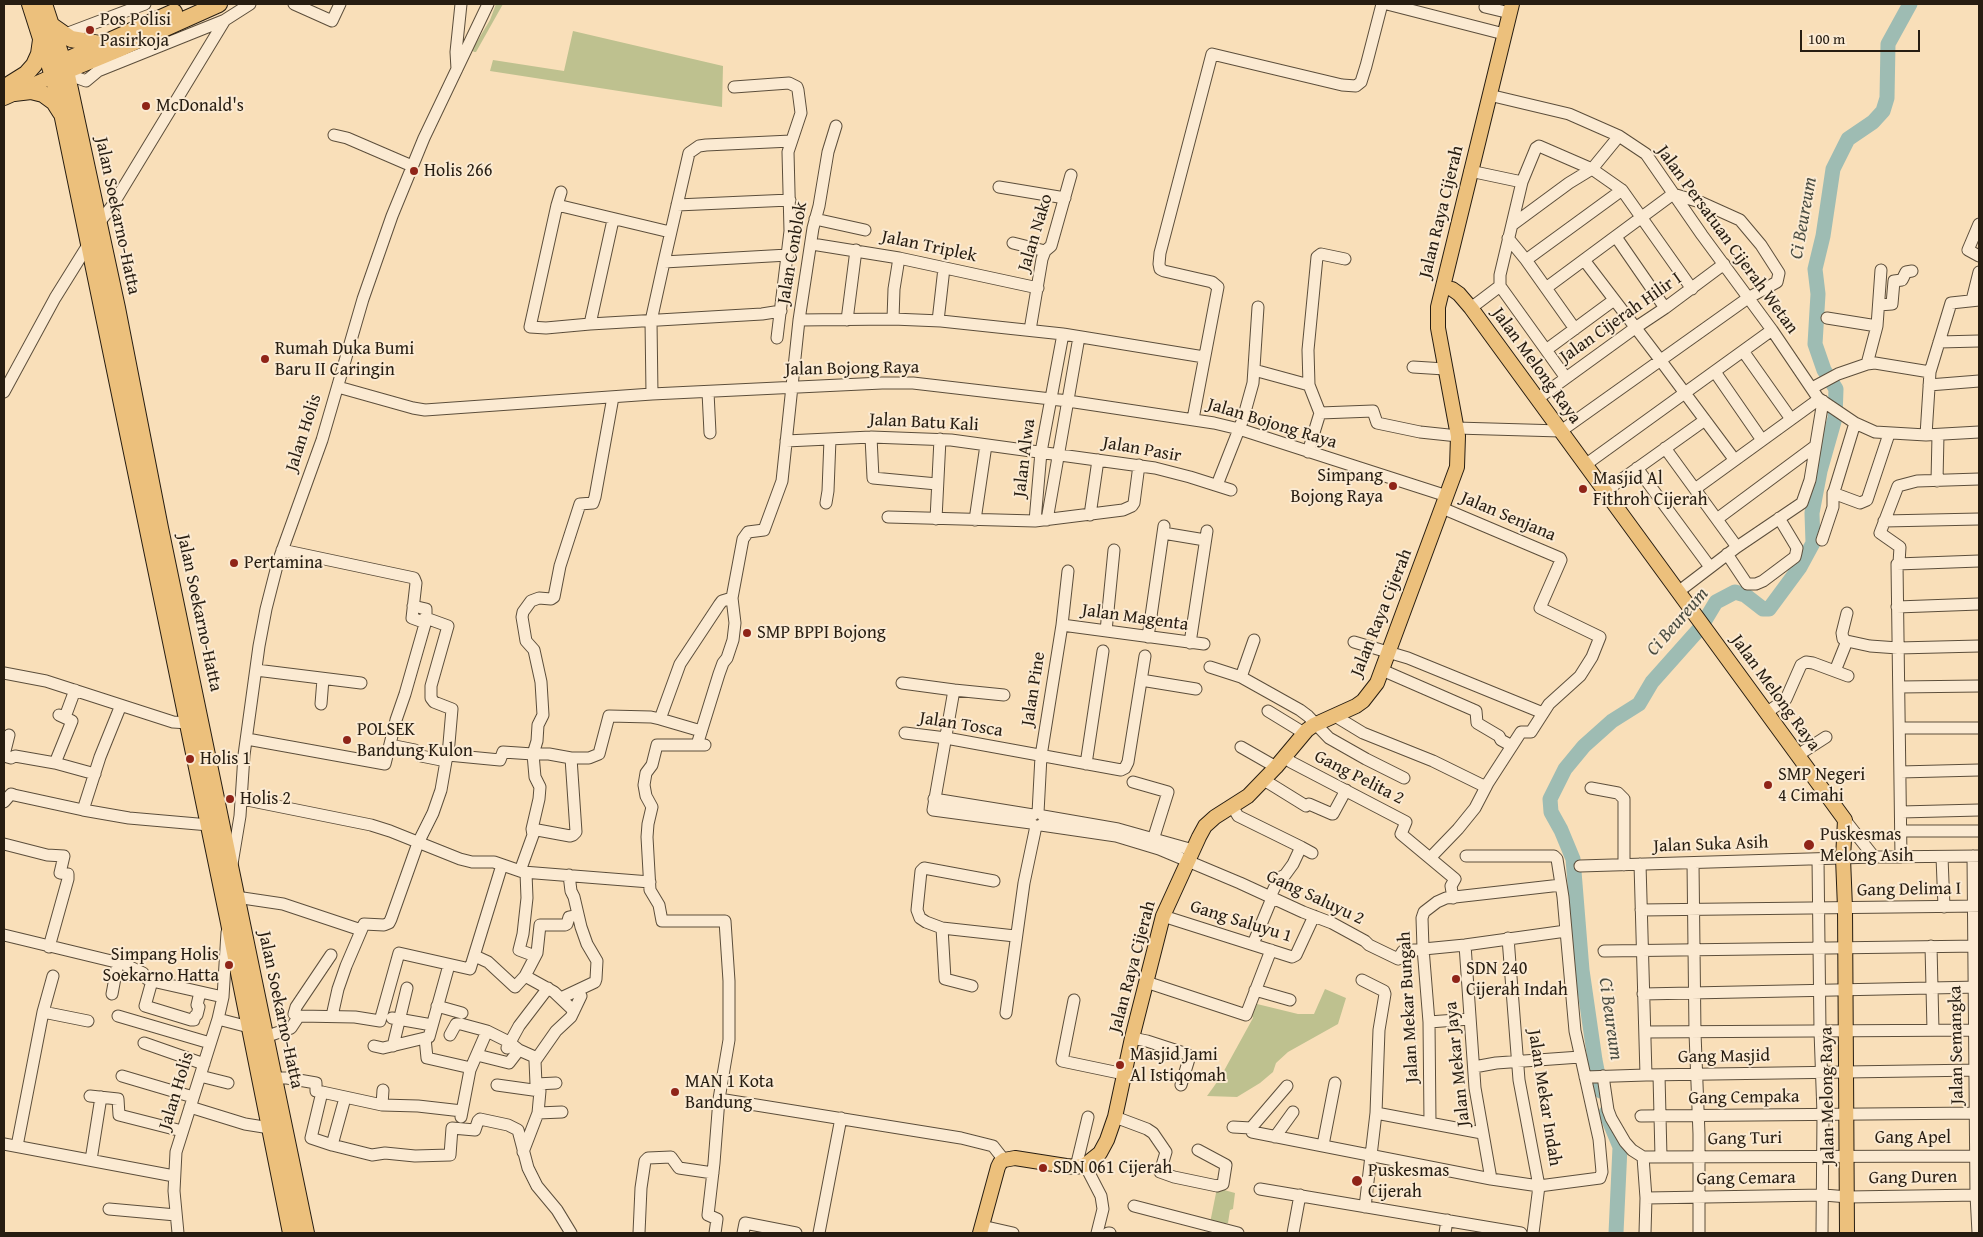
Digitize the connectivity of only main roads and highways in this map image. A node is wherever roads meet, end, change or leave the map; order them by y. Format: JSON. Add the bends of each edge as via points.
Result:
{"nodes":[{"id":1,"x":30,"y":4,"type":"edge"},
{"id":2,"x":44,"y":4,"type":"edge"},
{"id":3,"x":192,"y":4,"type":"edge"},
{"id":4,"x":219,"y":4,"type":"edge"},
{"id":5,"x":1511,"y":8,"type":"edge"},
{"id":6,"x":51,"y":30,"type":"junction"},
{"id":7,"x":100,"y":44,"type":"junction"},
{"id":8,"x":62,"y":71,"type":"junction"},
{"id":9,"x":8,"y":90,"type":"edge"},
{"id":10,"x":69,"y":116,"type":"junction"},
{"id":11,"x":1443,"y":287,"type":"junction"},
{"id":12,"x":154,"y":529,"type":"junction"},
{"id":13,"x":185,"y":676,"type":"junction"},
{"id":14,"x":223,"y":830,"type":"junction"},
{"id":15,"x":267,"y":1078,"type":"junction"},
{"id":16,"x":981,"y":1230,"type":"edge"},
{"id":17,"x":291,"y":1233,"type":"edge"},
{"id":18,"x":306,"y":1233,"type":"edge"},
{"id":19,"x":1847,"y":1233,"type":"edge"}],
"edges":[{"from":1,"to":6,"type":"highway","name":"Jalan Soekarno-Hatta"},
{"from":2,"to":6,"type":"highway","name":"Jalan Soekarno-Hatta"},
{"from":3,"to":7,"type":"highway"},
{"from":4,"to":8,"type":"highway","via":[[123,48]]},
{"from":5,"to":11,"type":"main road","name":"Jalan Raya Cijerah"},
{"from":6,"to":7,"type":"highway","via":[[80,42]]},
{"from":6,"to":8,"type":"highway","name":"Jalan Soekarno-Hatta"},
{"from":6,"to":9,"type":"highway","via":[[37,59]]},
{"from":7,"to":8,"type":"highway"},
{"from":8,"to":9,"type":"main road"},
{"from":8,"to":10,"type":"highway","name":"Jalan Soekarno-Hatta"},
{"from":8,"to":10,"type":"highway","via":[[73,94]]},
{"from":9,"to":10,"type":"highway","via":[[43,94]]},
{"from":10,"to":12,"type":"highway","name":"Jalan Soekarno-Hatta","via":[[88,245]]},
{"from":10,"to":12,"type":"highway","name":"Jalan Soekarno-Hatta","via":[[99,223]]},
{"from":11,"to":16,"type":"main road","name":"Jalan Raya Cijerah","via":[[1437,317],[1457,432],[1457,467],[1377,683],[1363,701],[1309,729],[1248,796],[1205,826],[1163,916],[1115,1117],[1100,1153],[1081,1166],[1015,1158],[1004,1160],[998,1167]]},
{"from":11,"to":19,"type":"main road","name":"Jalan Melong Raya","via":[[1459,294],[1471,308],[1845,820]]},
{"from":12,"to":13,"type":"highway","name":"Jalan Soekarno-Hatta"},
{"from":13,"to":14,"type":"highway","name":"Jalan Soekarno-Hatta"},
{"from":13,"to":14,"type":"highway","name":"Jalan Soekarno-Hatta","via":[[188,723]]},
{"from":14,"to":15,"type":"highway","name":"Jalan Soekarno-Hatta","via":[[265,1037]]},
{"from":14,"to":15,"type":"highway","name":"Jalan Soekarno-Hatta","via":[[230,961]]},
{"from":15,"to":17,"type":"highway","name":"Jalan Soekarno-Hatta","via":[[270,1128]]},
{"from":15,"to":18,"type":"highway","name":"Jalan Soekarno-Hatta"}]}
